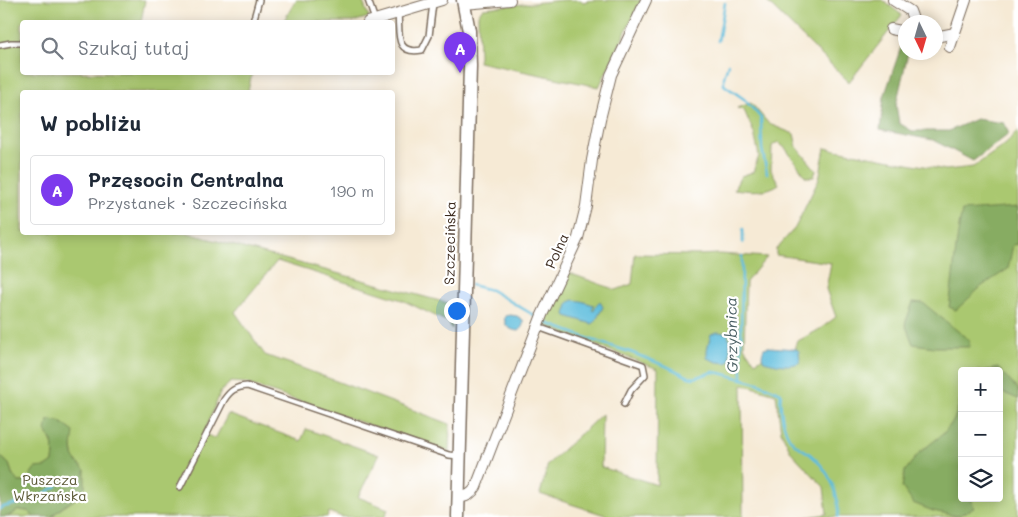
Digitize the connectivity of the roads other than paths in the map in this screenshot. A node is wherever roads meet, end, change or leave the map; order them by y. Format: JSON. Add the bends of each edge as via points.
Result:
{"nodes":[{"id":1,"x":259,"y":0,"type":"edge"},
{"id":2,"x":368,"y":0,"type":"edge"},
{"id":3,"x":510,"y":0,"type":"edge"},
{"id":4,"x":646,"y":0,"type":"edge"},
{"id":5,"x":893,"y":0,"type":"edge"},
{"id":6,"x":966,"y":0,"type":"edge"},
{"id":7,"x":438,"y":1,"type":"edge"},
{"id":8,"x":464,"y":2,"type":"edge"},
{"id":9,"x":398,"y":13,"type":"junction"},
{"id":10,"x":911,"y":15,"type":"edge"},
{"id":11,"x":254,"y":20,"type":"edge"},
{"id":12,"x":371,"y":20,"type":"edge"},
{"id":13,"x":374,"y":20,"type":"edge"},
{"id":14,"x":891,"y":29,"type":"dead end"},
{"id":15,"x":898,"y":30,"type":"edge"},
{"id":16,"x":955,"y":33,"type":"junction"},
{"id":17,"x":943,"y":35,"type":"edge"},
{"id":18,"x":20,"y":44,"type":"edge"},
{"id":19,"x":0,"y":45,"type":"edge"},
{"id":20,"x":950,"y":47,"type":"dead end"},
{"id":21,"x":538,"y":327,"type":"junction"},
{"id":22,"x":624,"y":404,"type":"dead end"},
{"id":23,"x":460,"y":456,"type":"junction"},
{"id":24,"x":180,"y":487,"type":"dead end"},
{"id":25,"x":458,"y":498,"type":"junction"},
{"id":26,"x":458,"y":517,"type":"edge"}],
"edges":[{"from":1,"to":11,"type":"lane"},
{"from":2,"to":12,"type":"lane"},
{"from":3,"to":8,"type":"street"},
{"from":4,"to":21,"type":"street","name":"Polna","via":[[611,74],[592,160],[582,226]]},
{"from":5,"to":10,"type":"street"},
{"from":6,"to":16,"type":"street"},
{"from":7,"to":9,"type":"street"},
{"from":7,"to":9,"type":"lane","via":[[422,50],[412,52],[402,46]]},
{"from":8,"to":23,"type":"street","name":"Szczecińska","via":[[470,66]]},
{"from":9,"to":13,"type":"street"},
{"from":14,"to":15,"type":"street"},
{"from":16,"to":17,"type":"street"},
{"from":16,"to":20,"type":"street"},
{"from":18,"to":19,"type":"lane"},
{"from":21,"to":22,"type":"lane","via":[[643,365],[645,374]]},
{"from":21,"to":25,"type":"street","name":"Polna","via":[[476,487],[471,494]]},
{"from":23,"to":24,"type":"lane","via":[[247,386],[229,392]]},
{"from":23,"to":25,"type":"street","name":"Szczecińska"},
{"from":25,"to":26,"type":"street","name":"Szczecińska"}]}
